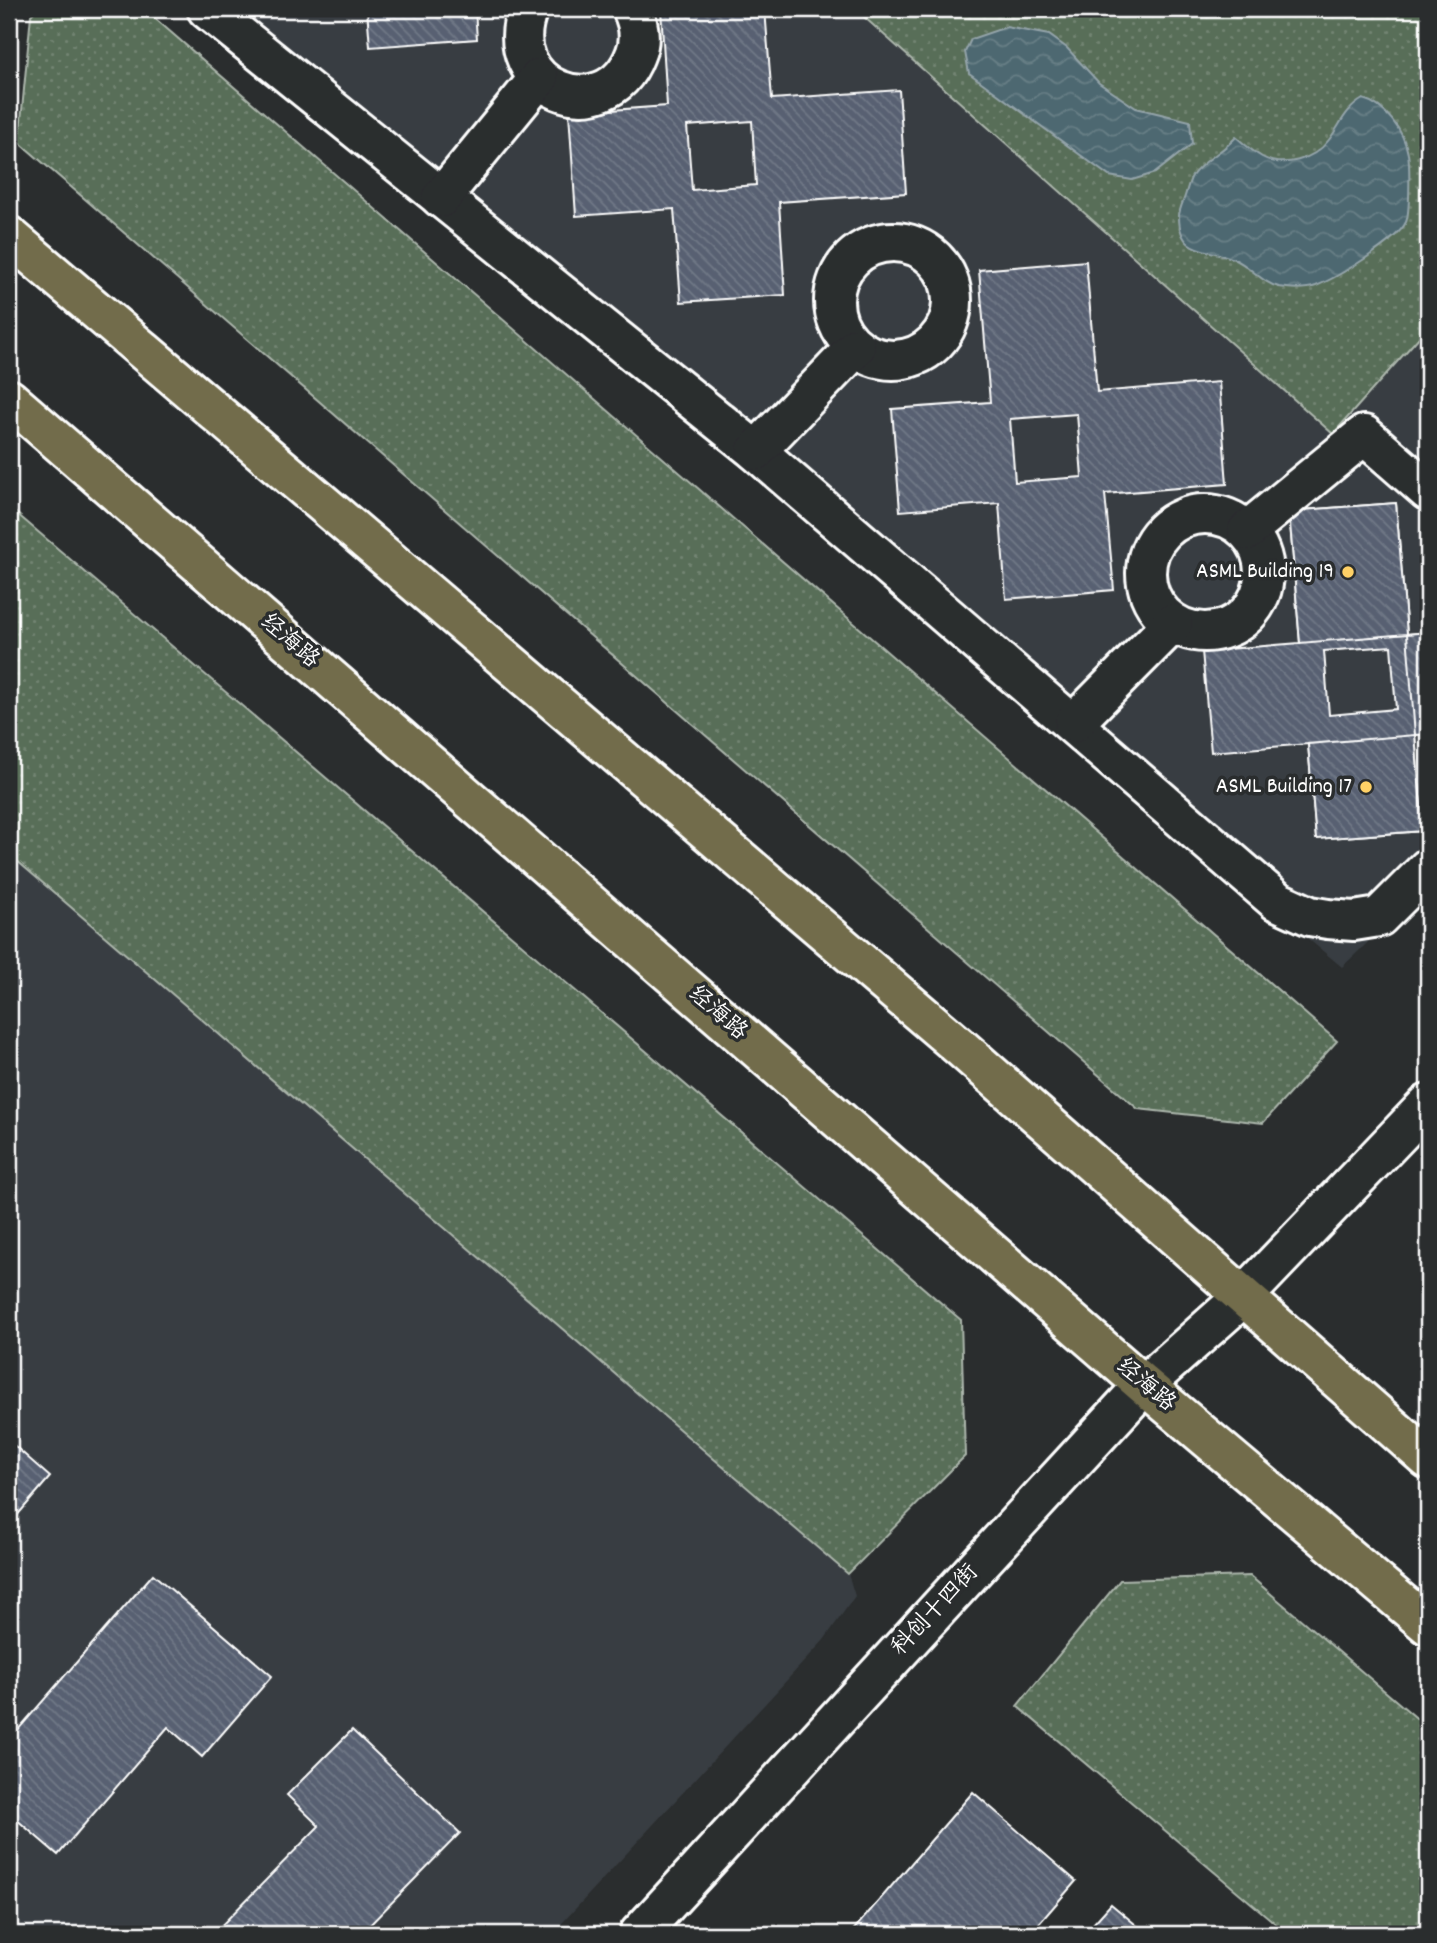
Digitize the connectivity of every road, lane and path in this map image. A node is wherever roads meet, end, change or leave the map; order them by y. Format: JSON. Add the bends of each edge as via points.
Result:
{"nodes":[{"id":1,"x":207,"y":9,"type":"edge"},
{"id":2,"x":528,"y":9,"type":"edge"},
{"id":3,"x":632,"y":9,"type":"edge"},
{"id":4,"x":539,"y":78,"type":"junction"},
{"id":5,"x":441,"y":198,"type":"junction"},
{"id":6,"x":9,"y":236,"type":"edge"},
{"id":7,"x":856,"y":346,"type":"dead end"},
{"id":8,"x":9,"y":399,"type":"edge"},
{"id":9,"x":756,"y":451,"type":"junction"},
{"id":10,"x":1428,"y":491,"type":"edge"},
{"id":11,"x":1247,"y":531,"type":"junction"},
{"id":12,"x":1173,"y":623,"type":"junction"},
{"id":13,"x":1074,"y":723,"type":"junction"},
{"id":14,"x":1428,"y":869,"type":"edge"},
{"id":15,"x":1428,"y":1104,"type":"edge"},
{"id":16,"x":1243,"y":1297,"type":"junction"},
{"id":17,"x":1143,"y":1385,"type":"junction"},
{"id":18,"x":1428,"y":1459,"type":"edge"},
{"id":19,"x":1428,"y":1625,"type":"edge"},
{"id":20,"x":639,"y":1934,"type":"edge"}],
"edges":[{"from":1,"to":5,"type":"street"},
{"from":2,"to":4,"type":"street","via":[[521,25],[522,48]]},
{"from":3,"to":4,"type":"street","via":[[639,23],[639,46],[631,68],[614,85],[593,94],[570,94]]},
{"from":4,"to":5,"type":"street"},
{"from":5,"to":9,"type":"street"},
{"from":6,"to":16,"type":"main road","via":[[960,1046]]},
{"from":7,"to":9,"type":"street"},
{"from":8,"to":17,"type":"main road","name":"经海路"},
{"from":9,"to":13,"type":"street"},
{"from":10,"to":11,"type":"street","via":[[1364,435]]},
{"from":11,"to":12,"type":"street","via":[[1264,560],[1265,584],[1256,605],[1240,622],[1218,631],[1195,632]]},
{"from":11,"to":12,"type":"street","via":[[1216,514],[1193,515],[1171,524],[1155,541],[1146,562],[1147,586],[1156,607]]},
{"from":12,"to":13,"type":"street"},
{"from":13,"to":14,"type":"street","via":[[1277,901],[1293,909],[1328,919],[1379,917]]},
{"from":15,"to":16,"type":"street","name":"科创十四街"},
{"from":16,"to":17,"type":"street","name":"科创十四街"},
{"from":16,"to":18,"type":"main road"},
{"from":17,"to":19,"type":"main road","name":"经海路"},
{"from":17,"to":20,"type":"street","name":"科创十四街"}]}
